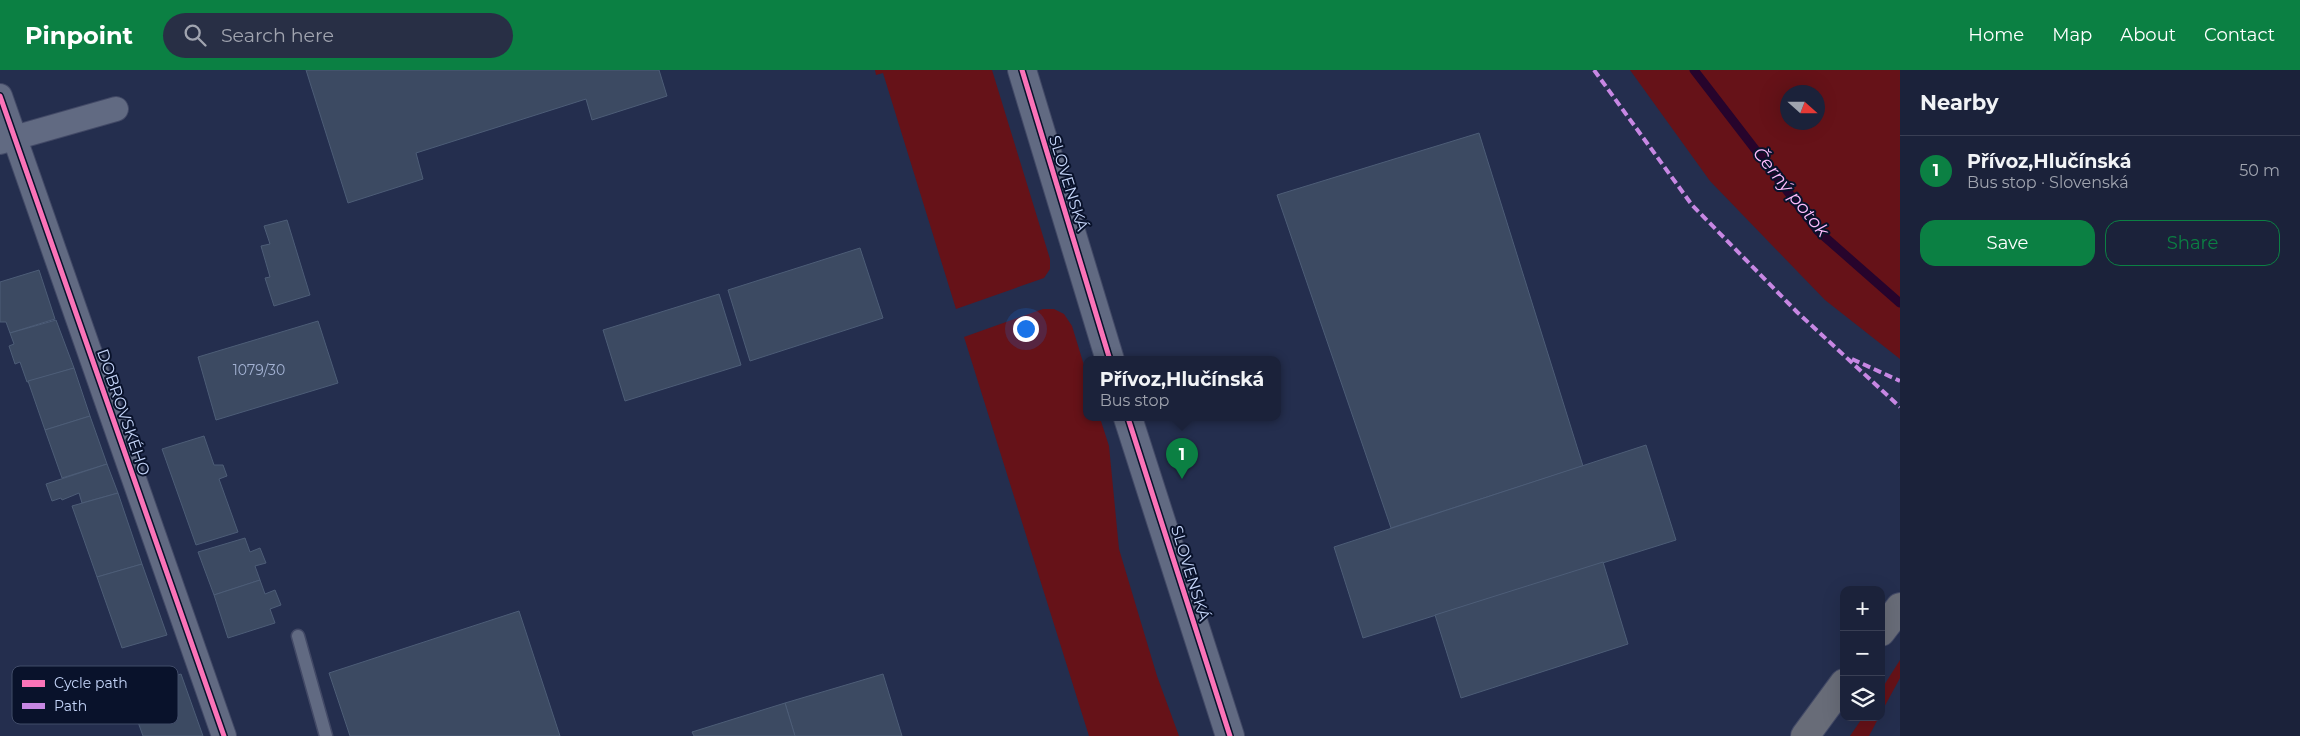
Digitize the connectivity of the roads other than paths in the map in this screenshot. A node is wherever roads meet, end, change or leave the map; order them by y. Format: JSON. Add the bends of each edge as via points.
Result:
{"nodes":[{"id":1,"x":1022,"y":70,"type":"edge"},
{"id":2,"x":0,"y":96,"type":"edge"},
{"id":3,"x":116,"y":109,"type":"dead end"},
{"id":4,"x":7,"y":140,"type":"edge"},
{"id":5,"x":1109,"y":356,"type":"edge"},
{"id":6,"x":1129,"y":421,"type":"edge"},
{"id":7,"x":1900,"y":607,"type":"edge"},
{"id":8,"x":1882,"y":631,"type":"edge"},
{"id":9,"x":298,"y":636,"type":"dead end"},
{"id":10,"x":1840,"y":688,"type":"edge"},
{"id":11,"x":224,"y":736,"type":"edge"},
{"id":12,"x":326,"y":736,"type":"edge"},
{"id":13,"x":1230,"y":736,"type":"edge"},
{"id":14,"x":1805,"y":736,"type":"edge"}],
"edges":[{"from":1,"to":5,"type":"street","name":"SLOVENSKÁ"},
{"from":2,"to":4,"type":"street","name":"DOBROVSKÉHO"},
{"from":3,"to":4,"type":"street"},
{"from":4,"to":11,"type":"street","name":"DOBROVSKÉHO"},
{"from":6,"to":13,"type":"street","name":"SLOVENSKÁ"},
{"from":7,"to":8,"type":"main road"},
{"from":9,"to":12,"type":"lane"},
{"from":10,"to":14,"type":"main road"}]}
